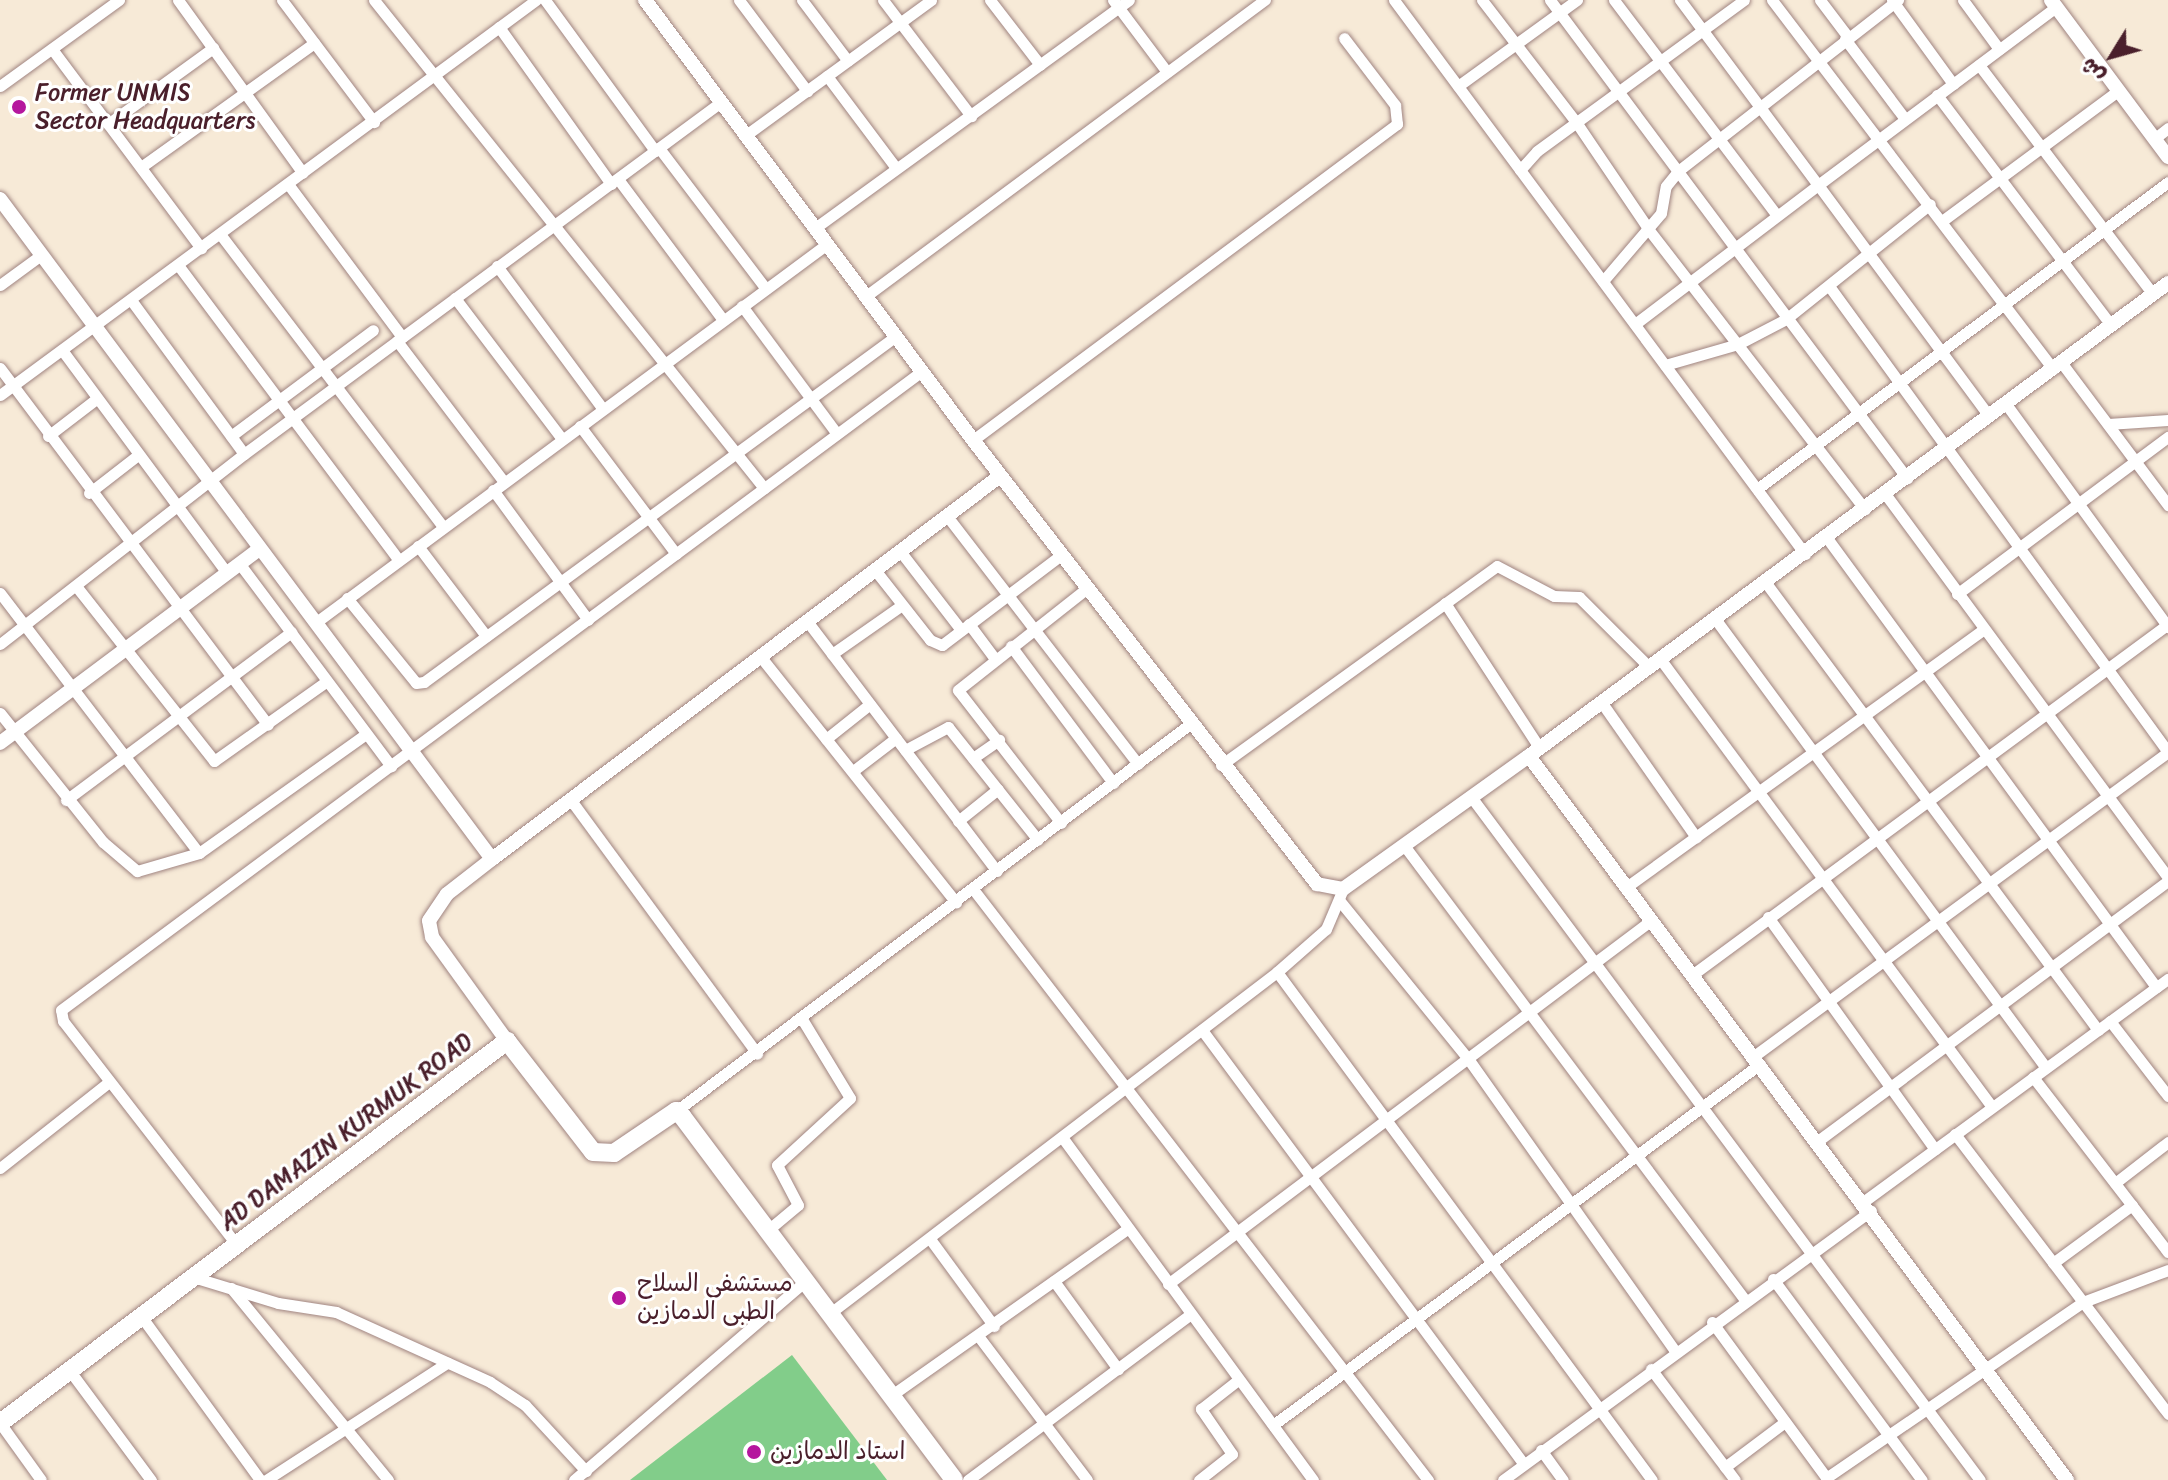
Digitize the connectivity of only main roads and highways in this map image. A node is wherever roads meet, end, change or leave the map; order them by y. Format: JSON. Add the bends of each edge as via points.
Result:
{"nodes":[{"id":1,"x":0,"y":1423,"type":"edge"},
{"id":2,"x":954,"y":1479,"type":"edge"}],
"edges":[{"from":1,"to":2,"type":"highway","name":"AD DAMAZIN KURMUK ROAD","via":[[507,1041],[593,1152],[614,1153],[676,1111]]}]}
